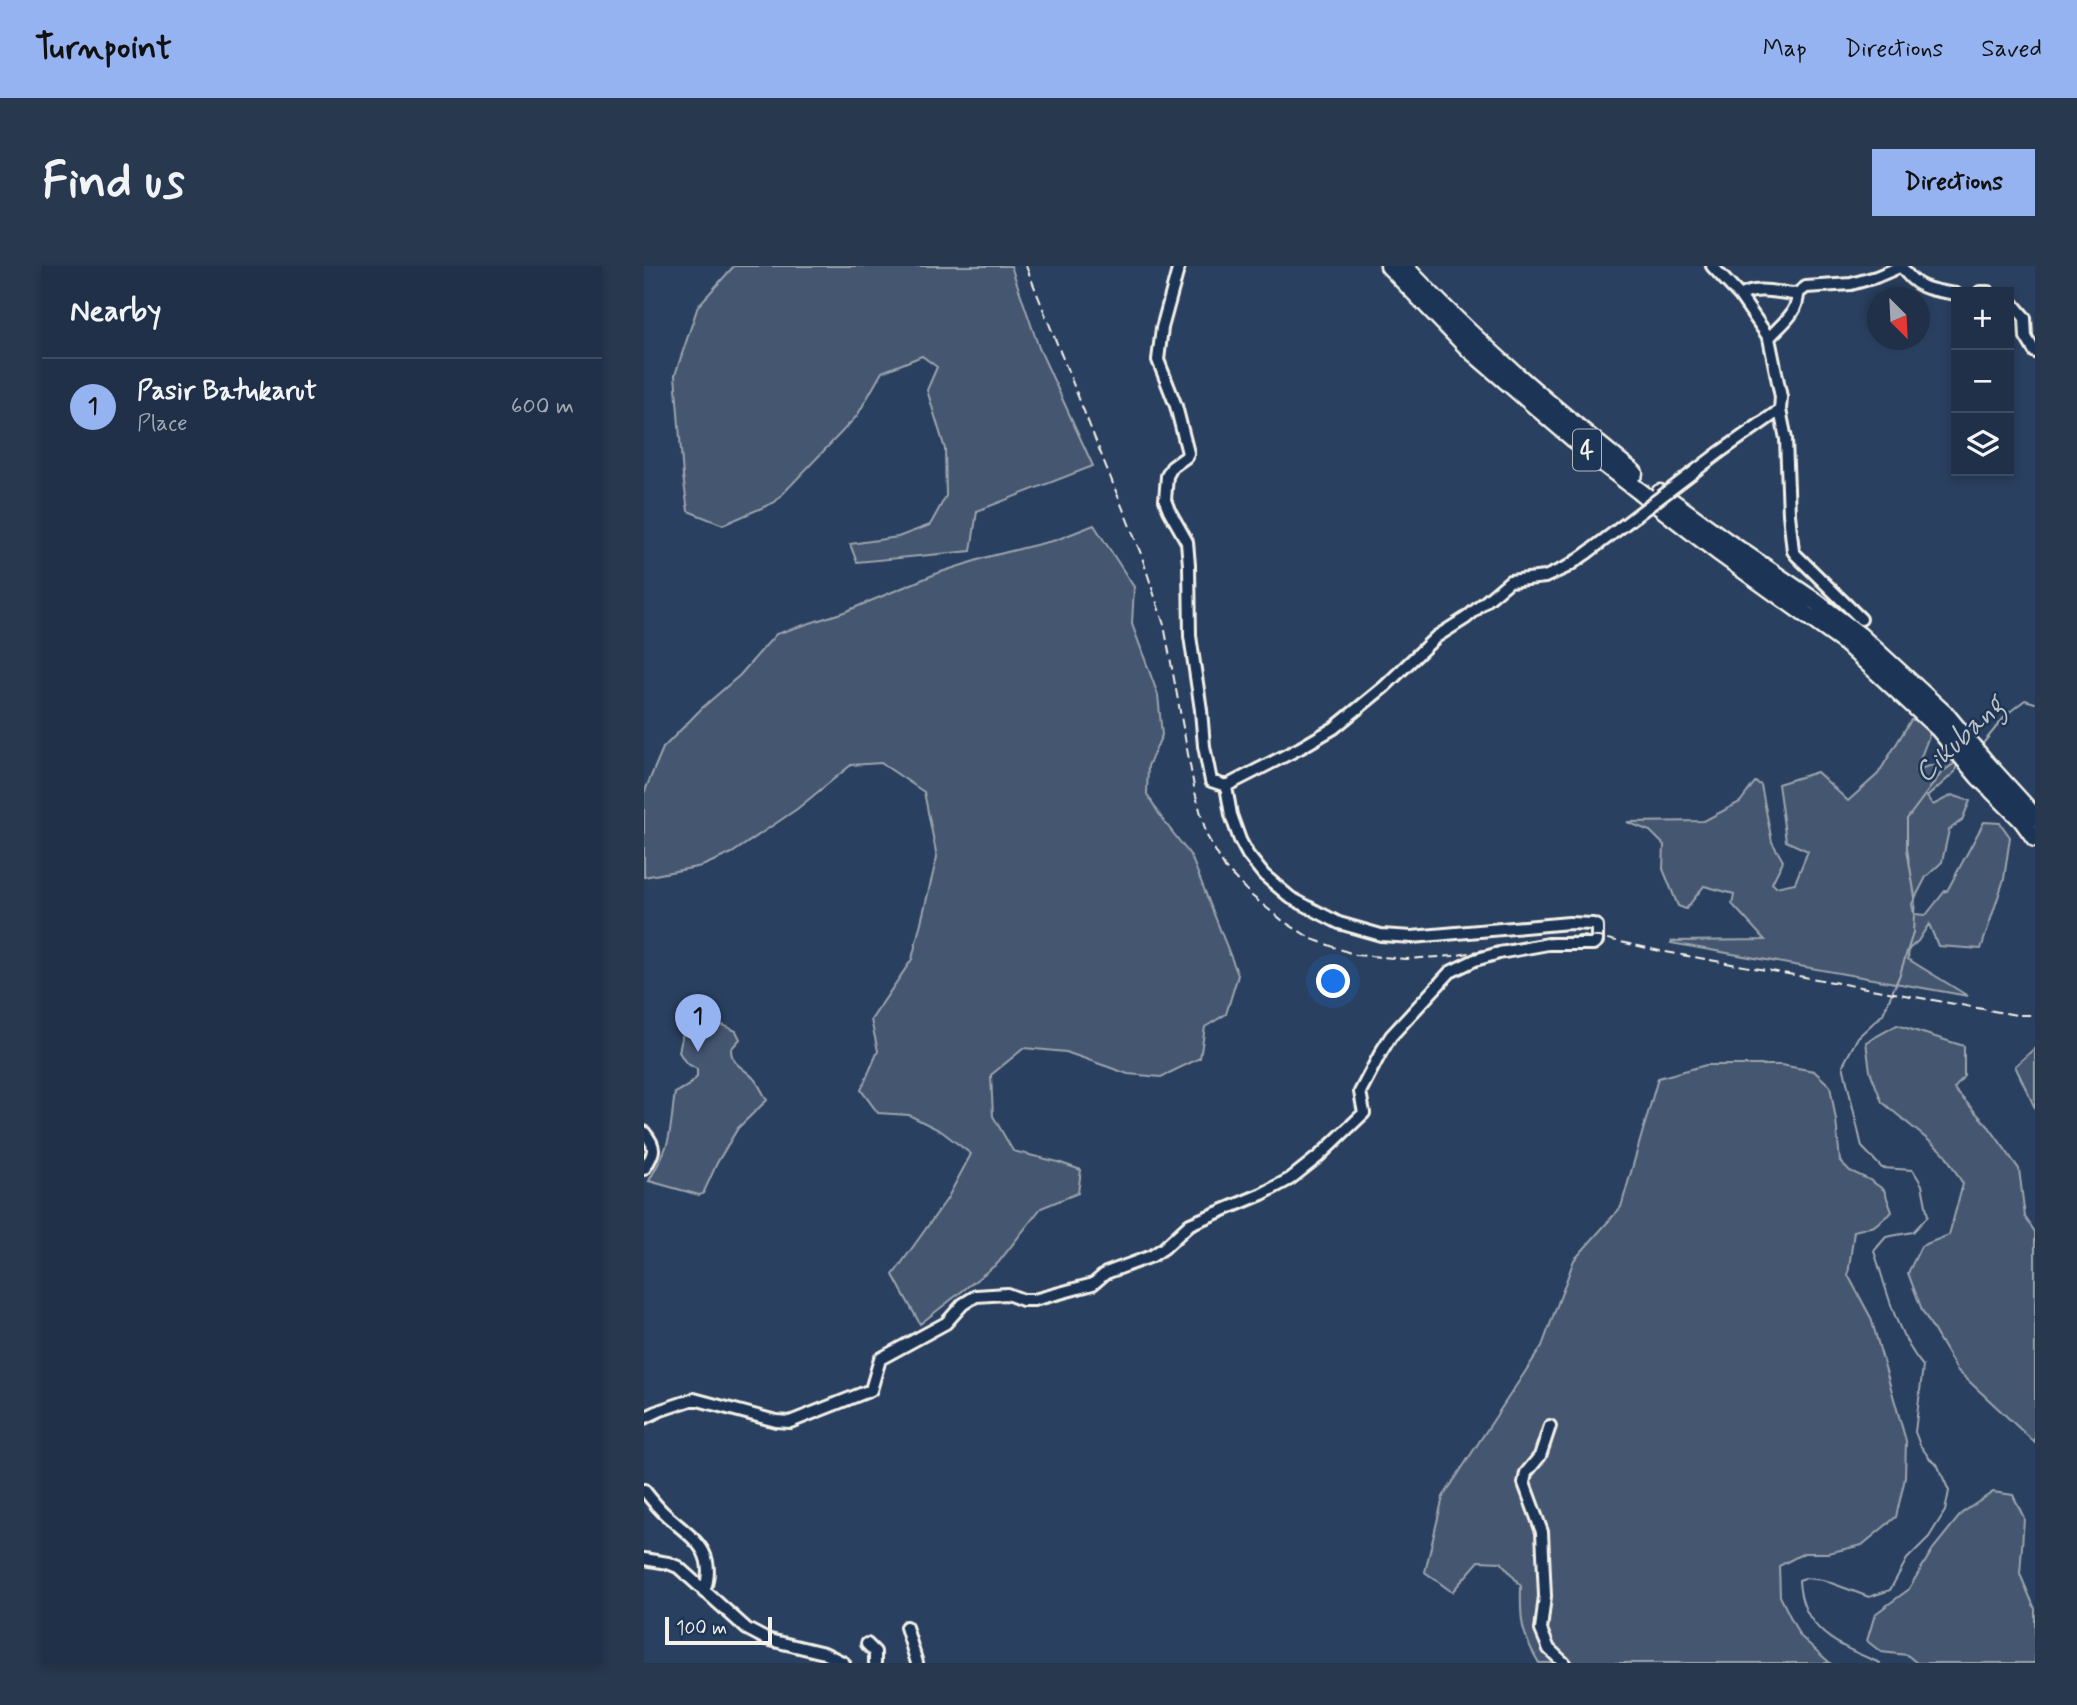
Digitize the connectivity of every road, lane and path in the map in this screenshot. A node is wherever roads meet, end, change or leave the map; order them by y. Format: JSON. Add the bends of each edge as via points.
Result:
{"nodes":[{"id":1,"x":1179,"y":266,"type":"edge"},
{"id":2,"x":1389,"y":266,"type":"edge"},
{"id":3,"x":1404,"y":266,"type":"edge"},
{"id":4,"x":1712,"y":266,"type":"edge"},
{"id":5,"x":1901,"y":266,"type":"edge"},
{"id":6,"x":1798,"y":293,"type":"junction"},
{"id":7,"x":1951,"y":293,"type":"edge"},
{"id":8,"x":1740,"y":296,"type":"junction"},
{"id":9,"x":2014,"y":305,"type":"edge"},
{"id":10,"x":1769,"y":338,"type":"junction"},
{"id":11,"x":2035,"y":352,"type":"edge"},
{"id":12,"x":1780,"y":411,"type":"junction"},
{"id":13,"x":1810,"y":607,"type":"junction"},
{"id":14,"x":1861,"y":618,"type":"dead end"},
{"id":15,"x":1226,"y":786,"type":"junction"},
{"id":16,"x":2035,"y":817,"type":"edge"},
{"id":17,"x":2035,"y":838,"type":"edge"},
{"id":18,"x":644,"y":1132,"type":"edge"},
{"id":19,"x":644,"y":1169,"type":"edge"},
{"id":20,"x":644,"y":1418,"type":"edge"},
{"id":21,"x":1550,"y":1426,"type":"dead end"},
{"id":22,"x":644,"y":1490,"type":"edge"},
{"id":23,"x":644,"y":1559,"type":"edge"},
{"id":24,"x":704,"y":1592,"type":"junction"},
{"id":25,"x":906,"y":1627,"type":"dead end"},
{"id":26,"x":867,"y":1644,"type":"dead end"},
{"id":27,"x":844,"y":1663,"type":"edge"},
{"id":28,"x":875,"y":1663,"type":"edge"},
{"id":29,"x":917,"y":1663,"type":"edge"},
{"id":30,"x":1564,"y":1663,"type":"edge"}],
"edges":[{"from":1,"to":15,"type":"street","via":[[1158,361],[1188,453],[1167,476],[1166,500],[1187,542],[1190,636],[1211,781]]},
{"from":2,"to":13,"type":"highway","number":"4","via":[[1469,349],[1561,429],[1717,551]]},
{"from":3,"to":13,"type":"highway","number":"4","via":[[1556,411]]},
{"from":4,"to":8,"type":"street"},
{"from":5,"to":6,"type":"street","via":[[1863,281],[1806,287]]},
{"from":5,"to":7,"type":"street","via":[[1910,280]]},
{"from":6,"to":8,"type":"street","via":[[1762,290]]},
{"from":6,"to":10,"type":"street","via":[[1795,310]]},
{"from":8,"to":10,"type":"street"},
{"from":9,"to":11,"type":"street","via":[[2025,318],[2026,337]]},
{"from":10,"to":12,"type":"street"},
{"from":12,"to":14,"type":"street","via":[[1793,551]]},
{"from":12,"to":15,"type":"street","bridge":true,"via":[[1567,567],[1545,577],[1510,582],[1436,637],[1334,728]]},
{"from":13,"to":16,"type":"highway","number":"4","via":[[1859,635],[1947,716]]},
{"from":13,"to":17,"type":"highway","number":"4","via":[[1938,728]]},
{"from":15,"to":20,"type":"street","via":[[1240,840],[1264,875],[1291,898],[1339,923],[1381,935],[1412,937],[1584,923],[1597,926],[1597,941],[1499,953],[1450,972],[1381,1052],[1360,1092],[1364,1113],[1319,1156],[1284,1183],[1190,1224],[1152,1256],[1106,1273],[1093,1284],[1034,1300],[1004,1294],[972,1298],[946,1323],[880,1359],[872,1390],[795,1420],[776,1421],[694,1399]]},
{"from":18,"to":19,"type":"street","via":[[653,1142],[653,1154]]},
{"from":21,"to":30,"type":"street","via":[[1524,1483],[1542,1532],[1542,1636]]},
{"from":22,"to":24,"type":"street","via":[[704,1550],[708,1559]]},
{"from":23,"to":24,"type":"street","via":[[678,1567]]},
{"from":24,"to":27,"type":"street","via":[[740,1624],[766,1639],[824,1653]]},
{"from":25,"to":29,"type":"street"},
{"from":26,"to":28,"type":"street","via":[[875,1652]]}]}
